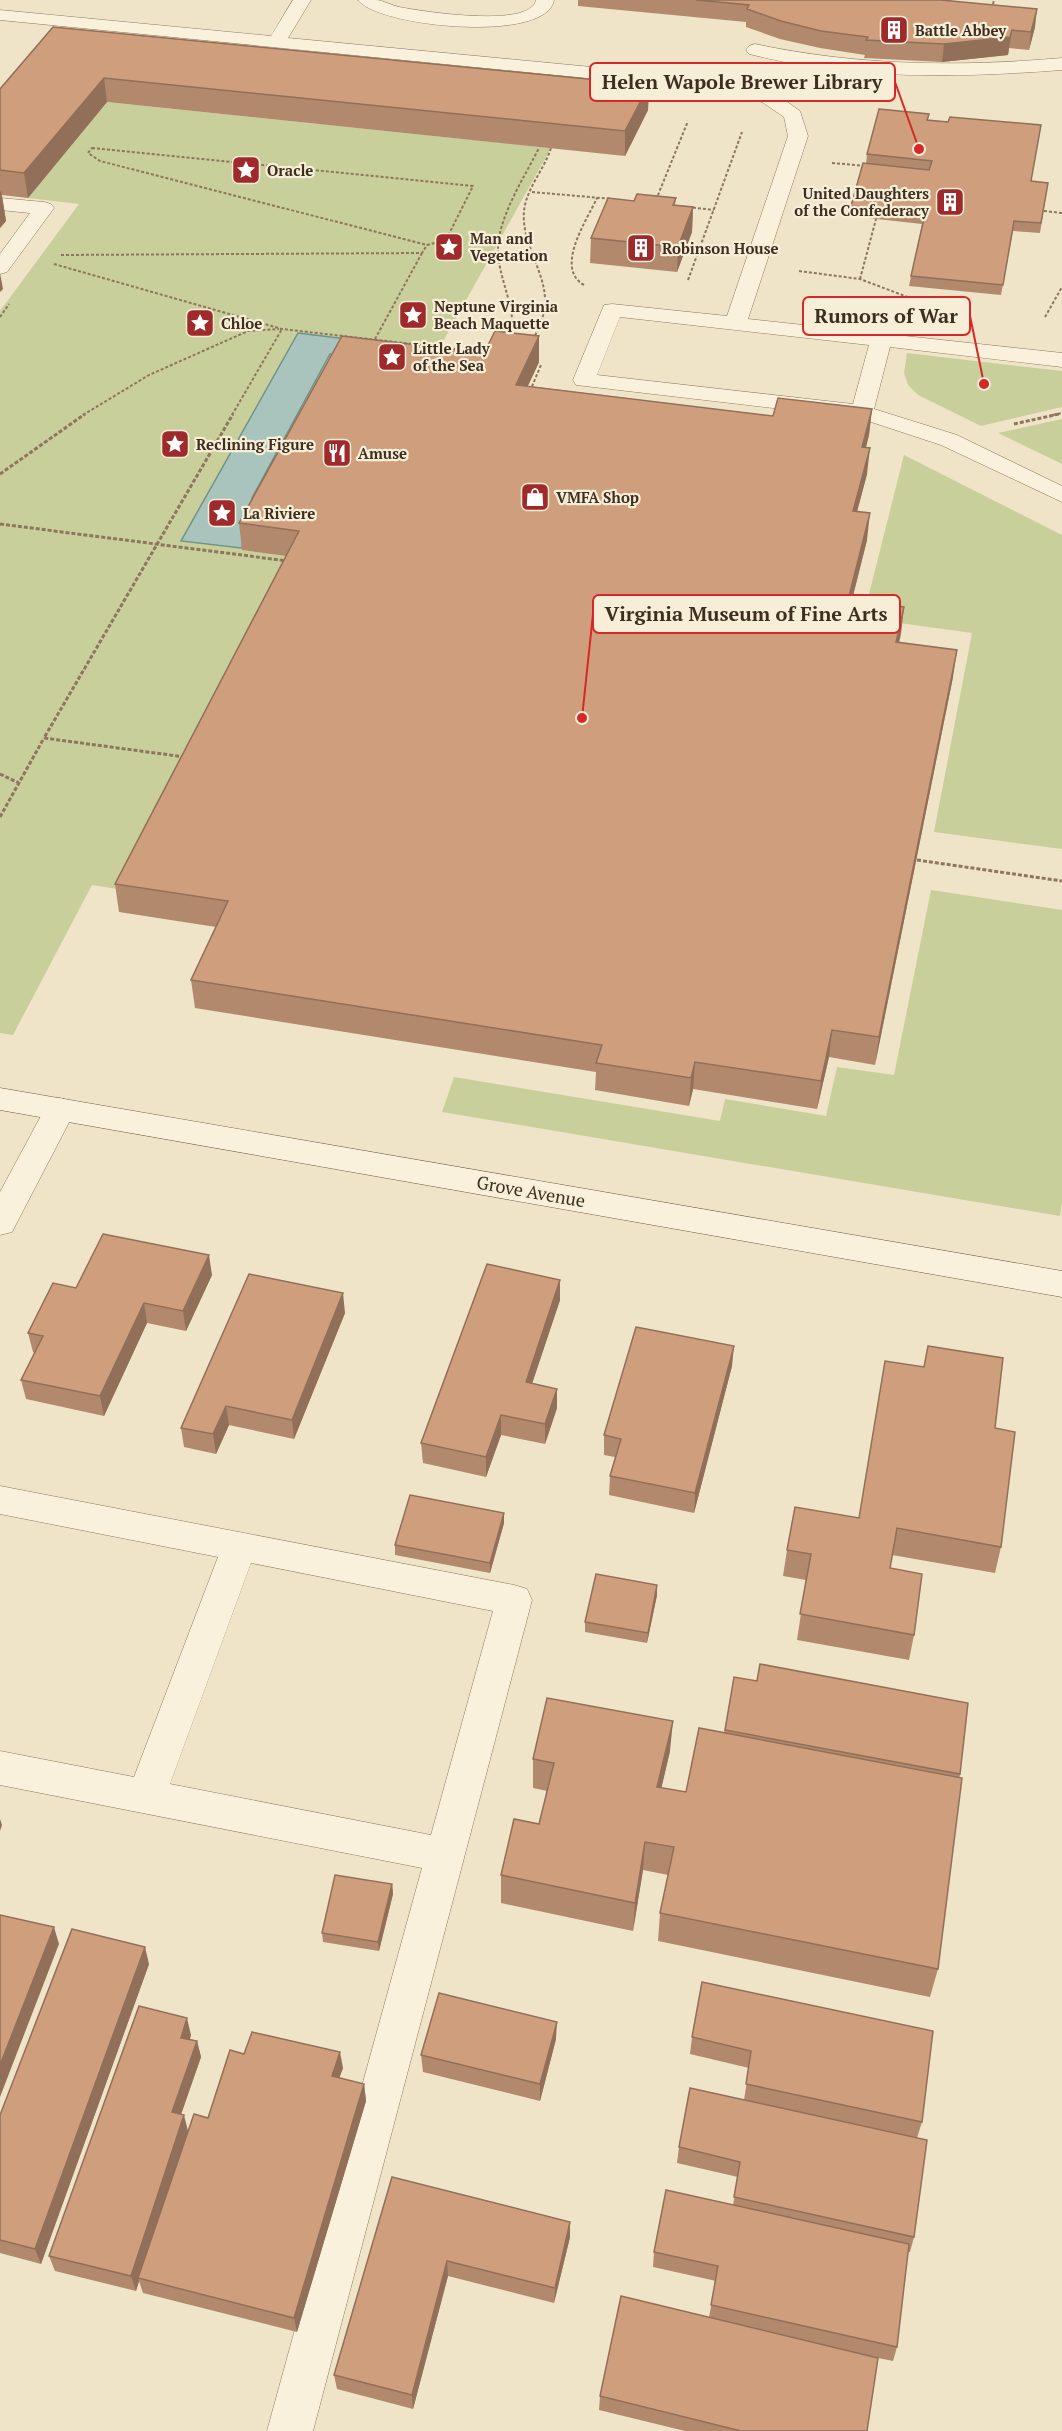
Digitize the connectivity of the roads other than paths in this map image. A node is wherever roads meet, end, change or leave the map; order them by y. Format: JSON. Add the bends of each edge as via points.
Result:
{"nodes":[{"id":1,"x":302,"y":0,"type":"edge"},
{"id":2,"x":367,"y":0,"type":"edge"},
{"id":3,"x":545,"y":0,"type":"edge"},
{"id":4,"x":0,"y":15,"type":"edge"},
{"id":5,"x":276,"y":42,"type":"junction"},
{"id":6,"x":755,"y":50,"type":"dead end"},
{"id":7,"x":1062,"y":64,"type":"edge"},
{"id":8,"x":520,"y":66,"type":"junction"},
{"id":9,"x":511,"y":88,"type":"edge"},
{"id":10,"x":0,"y":204,"type":"edge"},
{"id":11,"x":0,"y":268,"type":"edge"},
{"id":12,"x":735,"y":324,"type":"junction"},
{"id":13,"x":881,"y":340,"type":"junction"},
{"id":14,"x":1062,"y":360,"type":"edge"},
{"id":15,"x":862,"y":412,"type":"junction"},
{"id":16,"x":1062,"y":495,"type":"edge"},
{"id":17,"x":0,"y":1099,"type":"edge"},
{"id":18,"x":60,"y":1109,"type":"junction"},
{"id":19,"x":0,"y":1223,"type":"edge"},
{"id":20,"x":1062,"y":1284,"type":"edge"},
{"id":21,"x":0,"y":1500,"type":"edge"},
{"id":22,"x":239,"y":1546,"type":"junction"},
{"id":23,"x":0,"y":1768,"type":"edge"},
{"id":24,"x":146,"y":1797,"type":"junction"},
{"id":25,"x":445,"y":1856,"type":"junction"},
{"id":26,"x":290,"y":2431,"type":"edge"}],
"edges":[{"from":1,"to":5,"type":"lane"},
{"from":2,"to":3,"type":"lane","via":[[399,13],[501,22],[536,14]]},
{"from":4,"to":5,"type":"lane","via":[[115,34]]},
{"from":5,"to":8,"type":"lane"},
{"from":6,"to":7,"type":"lane","via":[[894,72]]},
{"from":8,"to":9,"type":"lane"},
{"from":8,"to":12,"type":"lane","via":[[717,85],[769,98],[793,115],[798,136]]},
{"from":10,"to":11,"type":"lane","via":[[44,208]]},
{"from":12,"to":13,"type":"lane"},
{"from":12,"to":15,"type":"lane","via":[[612,310],[584,380]]},
{"from":13,"to":14,"type":"lane"},
{"from":13,"to":15,"type":"lane"},
{"from":15,"to":16,"type":"lane","via":[[950,440]]},
{"from":17,"to":18,"type":"main road","name":"Grove Avenue"},
{"from":18,"to":19,"type":"main road"},
{"from":18,"to":20,"type":"main road","name":"Grove Avenue"},
{"from":21,"to":22,"type":"lane"},
{"from":22,"to":24,"type":"lane"},
{"from":22,"to":25,"type":"lane","via":[[514,1600]]},
{"from":23,"to":24,"type":"lane"},
{"from":24,"to":25,"type":"lane"},
{"from":25,"to":26,"type":"lane"}]}
